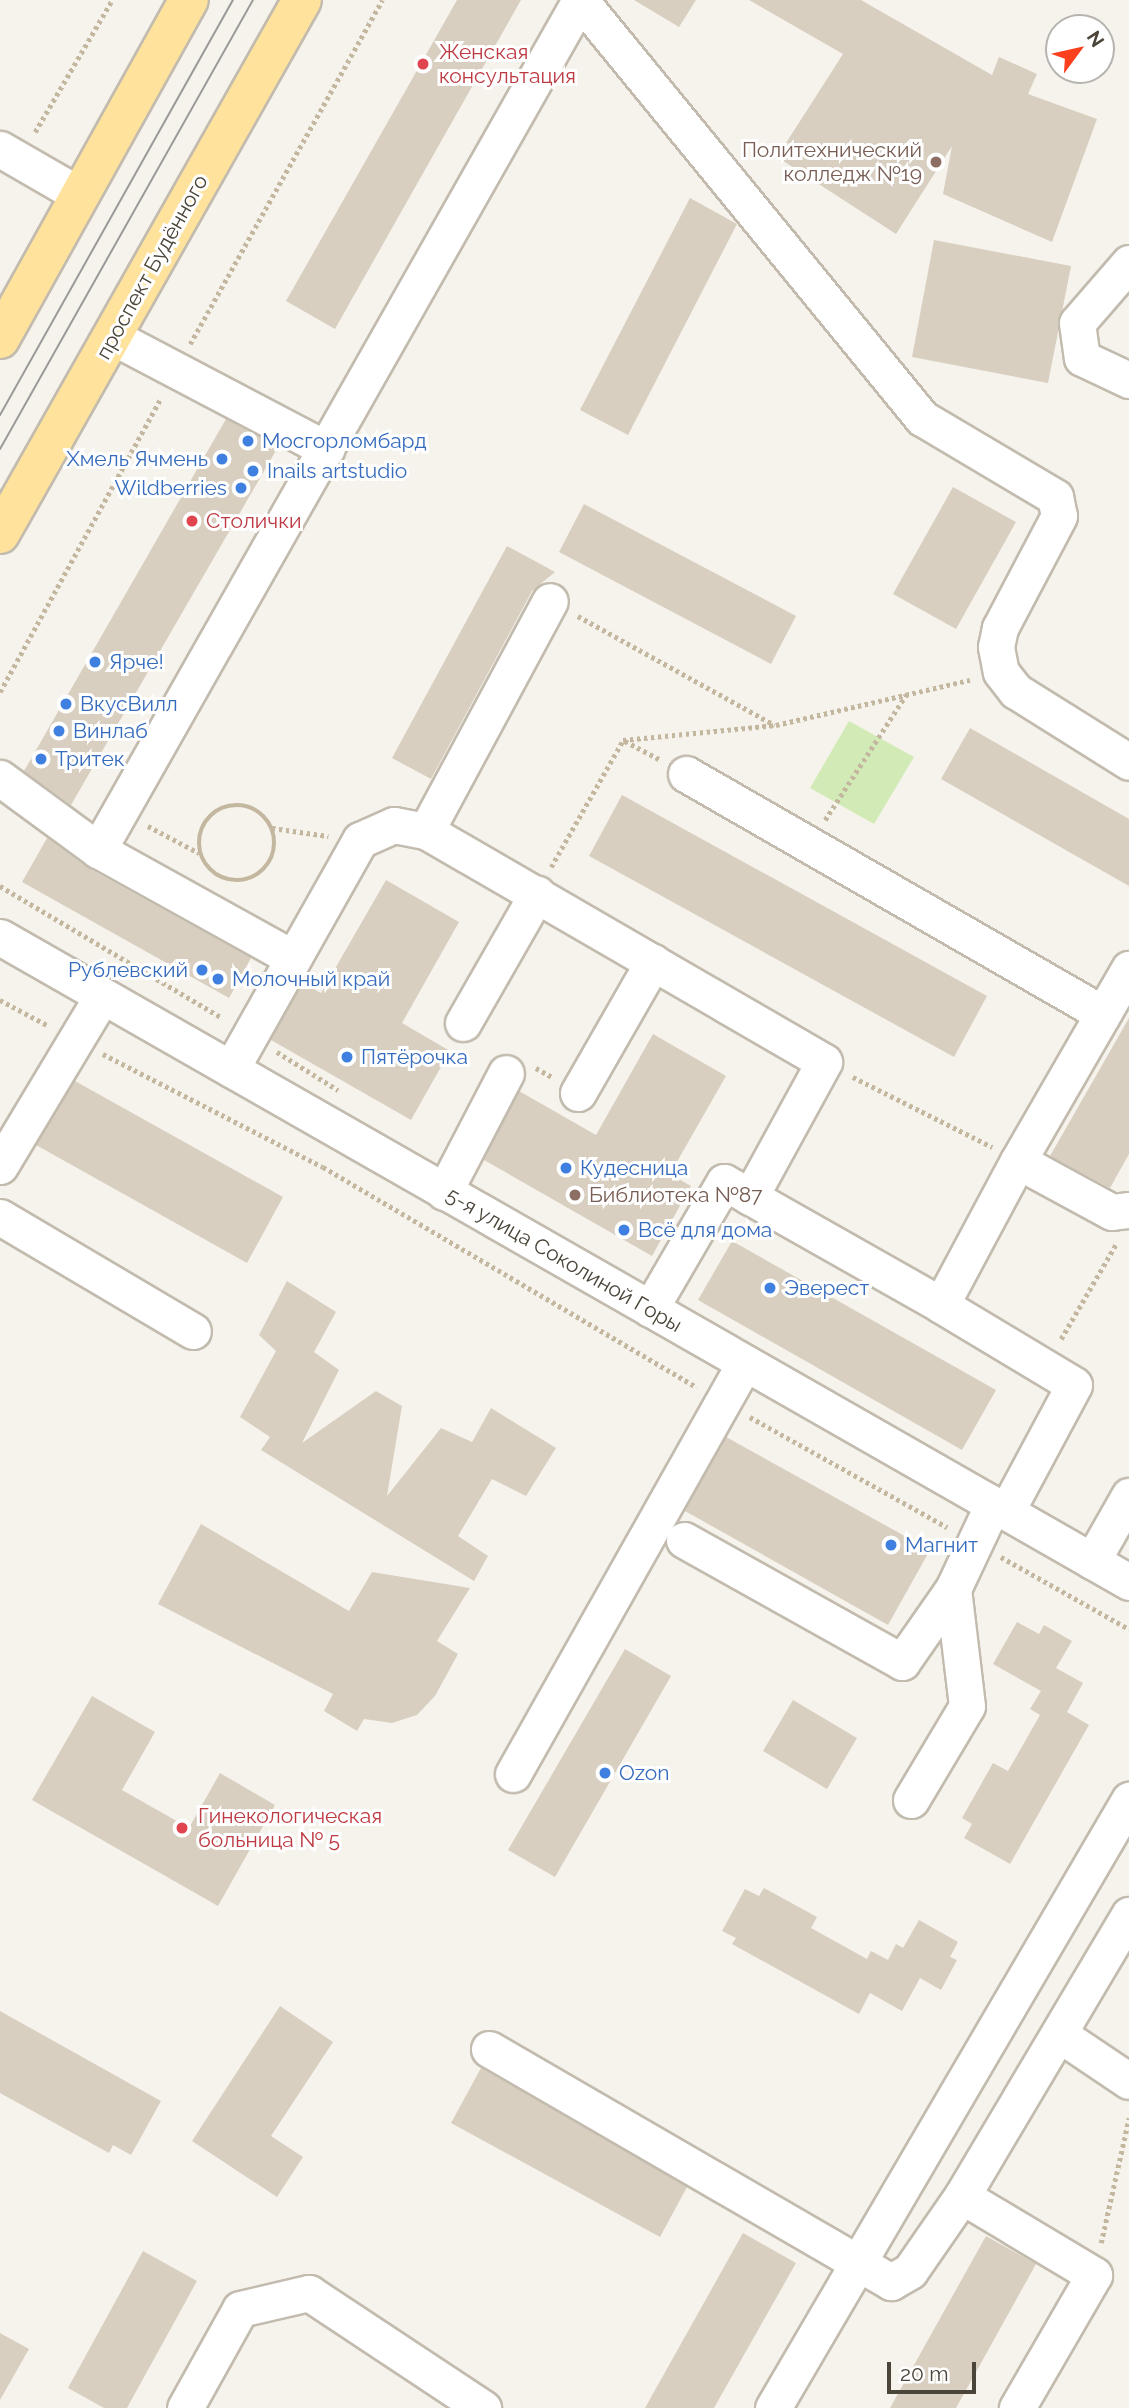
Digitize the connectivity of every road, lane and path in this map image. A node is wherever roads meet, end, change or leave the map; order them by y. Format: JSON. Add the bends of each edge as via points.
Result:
{"nodes":[{"id":1,"x":112,"y":0,"type":"edge"},
{"id":2,"x":189,"y":0,"type":"edge"},
{"id":3,"x":302,"y":0,"type":"edge"},
{"id":4,"x":580,"y":0,"type":"edge"},
{"id":5,"x":9,"y":154,"type":"edge"},
{"id":6,"x":78,"y":194,"type":"junction"},
{"id":7,"x":1129,"y":263,"type":"edge"},
{"id":8,"x":113,"y":337,"type":"junction"},
{"id":9,"x":0,"y":339,"type":"edge"},
{"id":10,"x":1129,"y":380,"type":"edge"},
{"id":11,"x":326,"y":449,"type":"junction"},
{"id":12,"x":0,"y":534,"type":"edge"},
{"id":13,"x":550,"y":601,"type":"joint"},
{"id":14,"x":1001,"y":672,"type":"junction"},
{"id":15,"x":907,"y":695,"type":"junction"},
{"id":16,"x":776,"y":725,"type":"junction"},
{"id":17,"x":623,"y":740,"type":"junction"},
{"id":18,"x":1129,"y":762,"type":"edge"},
{"id":19,"x":686,"y":774,"type":"joint"},
{"id":20,"x":0,"y":778,"type":"edge"},
{"id":21,"x":120,"y":811,"type":"junction"},
{"id":22,"x":272,"y":828,"type":"junction"},
{"id":23,"x":426,"y":831,"type":"junction"},
{"id":24,"x":360,"y":840,"type":"junction"},
{"id":25,"x":808,"y":845,"type":"junction"},
{"id":26,"x":98,"y":850,"type":"junction"},
{"id":27,"x":200,"y":853,"type":"junction"},
{"id":28,"x":0,"y":886,"type":"edge"},
{"id":29,"x":537,"y":894,"type":"junction"},
{"id":30,"x":0,"y":937,"type":"edge"},
{"id":31,"x":293,"y":958,"type":"junction"},
{"id":32,"x":653,"y":962,"type":"junction"},
{"id":33,"x":1129,"y":969,"type":"edge"},
{"id":34,"x":102,"y":996,"type":"junction"},
{"id":35,"x":0,"y":1000,"type":"edge"},
{"id":36,"x":1103,"y":1014,"type":"junction"},
{"id":37,"x":464,"y":1023,"type":"dead end"},
{"id":38,"x":250,"y":1035,"type":"junction"},
{"id":39,"x":76,"y":1040,"type":"junction"},
{"id":40,"x":824,"y":1062,"type":"junction"},
{"id":41,"x":231,"y":1069,"type":"junction"},
{"id":42,"x":506,"y":1073,"type":"dead end"},
{"id":43,"x":344,"y":1093,"type":"dead end"},
{"id":44,"x":578,"y":1093,"type":"dead end"},
{"id":45,"x":1018,"y":1161,"type":"junction"},
{"id":46,"x":0,"y":1166,"type":"edge"},
{"id":47,"x":444,"y":1192,"type":"junction"},
{"id":48,"x":750,"y":1197,"type":"junction"},
{"id":49,"x":0,"y":1217,"type":"edge"},
{"id":50,"x":1125,"y":1224,"type":"edge"},
{"id":51,"x":941,"y":1305,"type":"junction"},
{"id":52,"x":650,"y":1309,"type":"junction"},
{"id":53,"x":193,"y":1331,"type":"dead end"},
{"id":54,"x":745,"y":1363,"type":"junction"},
{"id":55,"x":1073,"y":1385,"type":"junction"},
{"id":56,"x":722,"y":1401,"type":"junction"},
{"id":57,"x":1129,"y":1496,"type":"edge"},
{"id":58,"x":999,"y":1508,"type":"junction"},
{"id":59,"x":684,"y":1540,"type":"dead end"},
{"id":60,"x":975,"y":1542,"type":"junction"},
{"id":61,"x":1092,"y":1561,"type":"junction"},
{"id":62,"x":1129,"y":1582,"type":"edge"},
{"id":63,"x":953,"y":1589,"type":"junction"},
{"id":64,"x":1129,"y":1629,"type":"edge"},
{"id":65,"x":513,"y":1774,"type":"dead end"},
{"id":66,"x":911,"y":1800,"type":"dead end"},
{"id":67,"x":1129,"y":1800,"type":"edge"},
{"id":68,"x":1129,"y":1915,"type":"edge"},
{"id":69,"x":1059,"y":2034,"type":"junction"},
{"id":70,"x":489,"y":2049,"type":"dead end"},
{"id":71,"x":1129,"y":2081,"type":"edge"},
{"id":72,"x":1129,"y":2118,"type":"edge"},
{"id":73,"x":962,"y":2196,"type":"junction"},
{"id":74,"x":855,"y":2261,"type":"junction"},
{"id":75,"x":1094,"y":2275,"type":"junction"},
{"id":76,"x":185,"y":2408,"type":"edge"},
{"id":77,"x":483,"y":2408,"type":"edge"},
{"id":78,"x":773,"y":2408,"type":"edge"},
{"id":79,"x":1017,"y":2408,"type":"edge"}],
"edges":[{"from":1,"to":5,"type":"path"},
{"from":2,"to":6,"type":"main road"},
{"from":3,"to":8,"type":"main road","name":"проспект Будённого"},
{"from":4,"to":11,"type":"street"},
{"from":4,"to":14,"type":"street","via":[[922,418],[1055,497],[1059,516],[1000,628],[996,647]]},
{"from":5,"to":6,"type":"street"},
{"from":6,"to":9,"type":"main road"},
{"from":7,"to":10,"type":"street","via":[[1077,323],[1082,358]]},
{"from":8,"to":11,"type":"street"},
{"from":8,"to":12,"type":"main road","name":"проспект Будённого"},
{"from":11,"to":21,"type":"street"},
{"from":13,"to":16,"type":"path"},
{"from":13,"to":23,"type":"street"},
{"from":14,"to":15,"type":"path"},
{"from":14,"to":18,"type":"street","via":[[1016,691]]},
{"from":15,"to":16,"type":"path"},
{"from":15,"to":25,"type":"path"},
{"from":16,"to":17,"type":"path"},
{"from":17,"to":19,"type":"path"},
{"from":17,"to":29,"type":"path"},
{"from":19,"to":25,"type":"street"},
{"from":20,"to":26,"type":"street"},
{"from":21,"to":26,"type":"street"},
{"from":21,"to":27,"type":"path"},
{"from":22,"to":24,"type":"path"},
{"from":22,"to":27,"type":"path","via":[[254,810],[229,806],[202,828]]},
{"from":22,"to":27,"type":"path","via":[[267,866],[245,880],[218,876]]},
{"from":23,"to":24,"type":"street","via":[[394,825]]},
{"from":23,"to":29,"type":"street"},
{"from":24,"to":31,"type":"street"},
{"from":25,"to":36,"type":"street"},
{"from":26,"to":31,"type":"street"},
{"from":28,"to":38,"type":"path"},
{"from":29,"to":32,"type":"street"},
{"from":29,"to":37,"type":"street"},
{"from":30,"to":34,"type":"street","name":"5-я улица Соколиной Горы"},
{"from":31,"to":38,"type":"street"},
{"from":32,"to":40,"type":"street"},
{"from":32,"to":44,"type":"street"},
{"from":33,"to":36,"type":"street"},
{"from":34,"to":39,"type":"street"},
{"from":34,"to":41,"type":"street","name":"5-я улица Соколиной Горы"},
{"from":35,"to":39,"type":"path"},
{"from":36,"to":45,"type":"street"},
{"from":38,"to":41,"type":"street"},
{"from":38,"to":43,"type":"path"},
{"from":39,"to":46,"type":"street"},
{"from":39,"to":56,"type":"path","via":[[323,1167]]},
{"from":40,"to":45,"type":"path"},
{"from":40,"to":48,"type":"street"},
{"from":41,"to":47,"type":"street","name":"5-я улица Соколиной Горы"},
{"from":42,"to":47,"type":"street"},
{"from":45,"to":50,"type":"street","via":[[1112,1212]]},
{"from":45,"to":51,"type":"street"},
{"from":47,"to":52,"type":"street","name":"5-я улица Соколиной Горы"},
{"from":48,"to":51,"type":"street"},
{"from":48,"to":52,"type":"street","via":[[724,1182]]},
{"from":49,"to":53,"type":"street"},
{"from":50,"to":55,"type":"path","via":[[1089,1282],[1048,1364]]},
{"from":51,"to":55,"type":"street"},
{"from":52,"to":54,"type":"street","name":"5-я улица Соколиной Горы"},
{"from":54,"to":56,"type":"street"},
{"from":54,"to":58,"type":"street","name":"5-я улица Соколиной Горы"},
{"from":55,"to":58,"type":"street"},
{"from":56,"to":60,"type":"path"},
{"from":56,"to":65,"type":"street"},
{"from":57,"to":61,"type":"street"},
{"from":58,"to":60,"type":"street"},
{"from":58,"to":61,"type":"street","name":"5-я улица Соколиной Горы"},
{"from":59,"to":63,"type":"street","via":[[902,1662]]},
{"from":60,"to":63,"type":"street"},
{"from":60,"to":64,"type":"path"},
{"from":61,"to":62,"type":"street","name":"5-я улица Соколиной Горы"},
{"from":63,"to":66,"type":"street","via":[[967,1706]]},
{"from":67,"to":74,"type":"street"},
{"from":68,"to":69,"type":"street"},
{"from":69,"to":71,"type":"street"},
{"from":69,"to":73,"type":"street"},
{"from":70,"to":74,"type":"street"},
{"from":72,"to":75,"type":"path"},
{"from":73,"to":74,"type":"street","via":[[910,2271],[891,2282]]},
{"from":73,"to":75,"type":"street"},
{"from":74,"to":78,"type":"street"},
{"from":75,"to":79,"type":"street"},
{"from":76,"to":77,"type":"street","via":[[240,2309],[309,2293]]}]}
